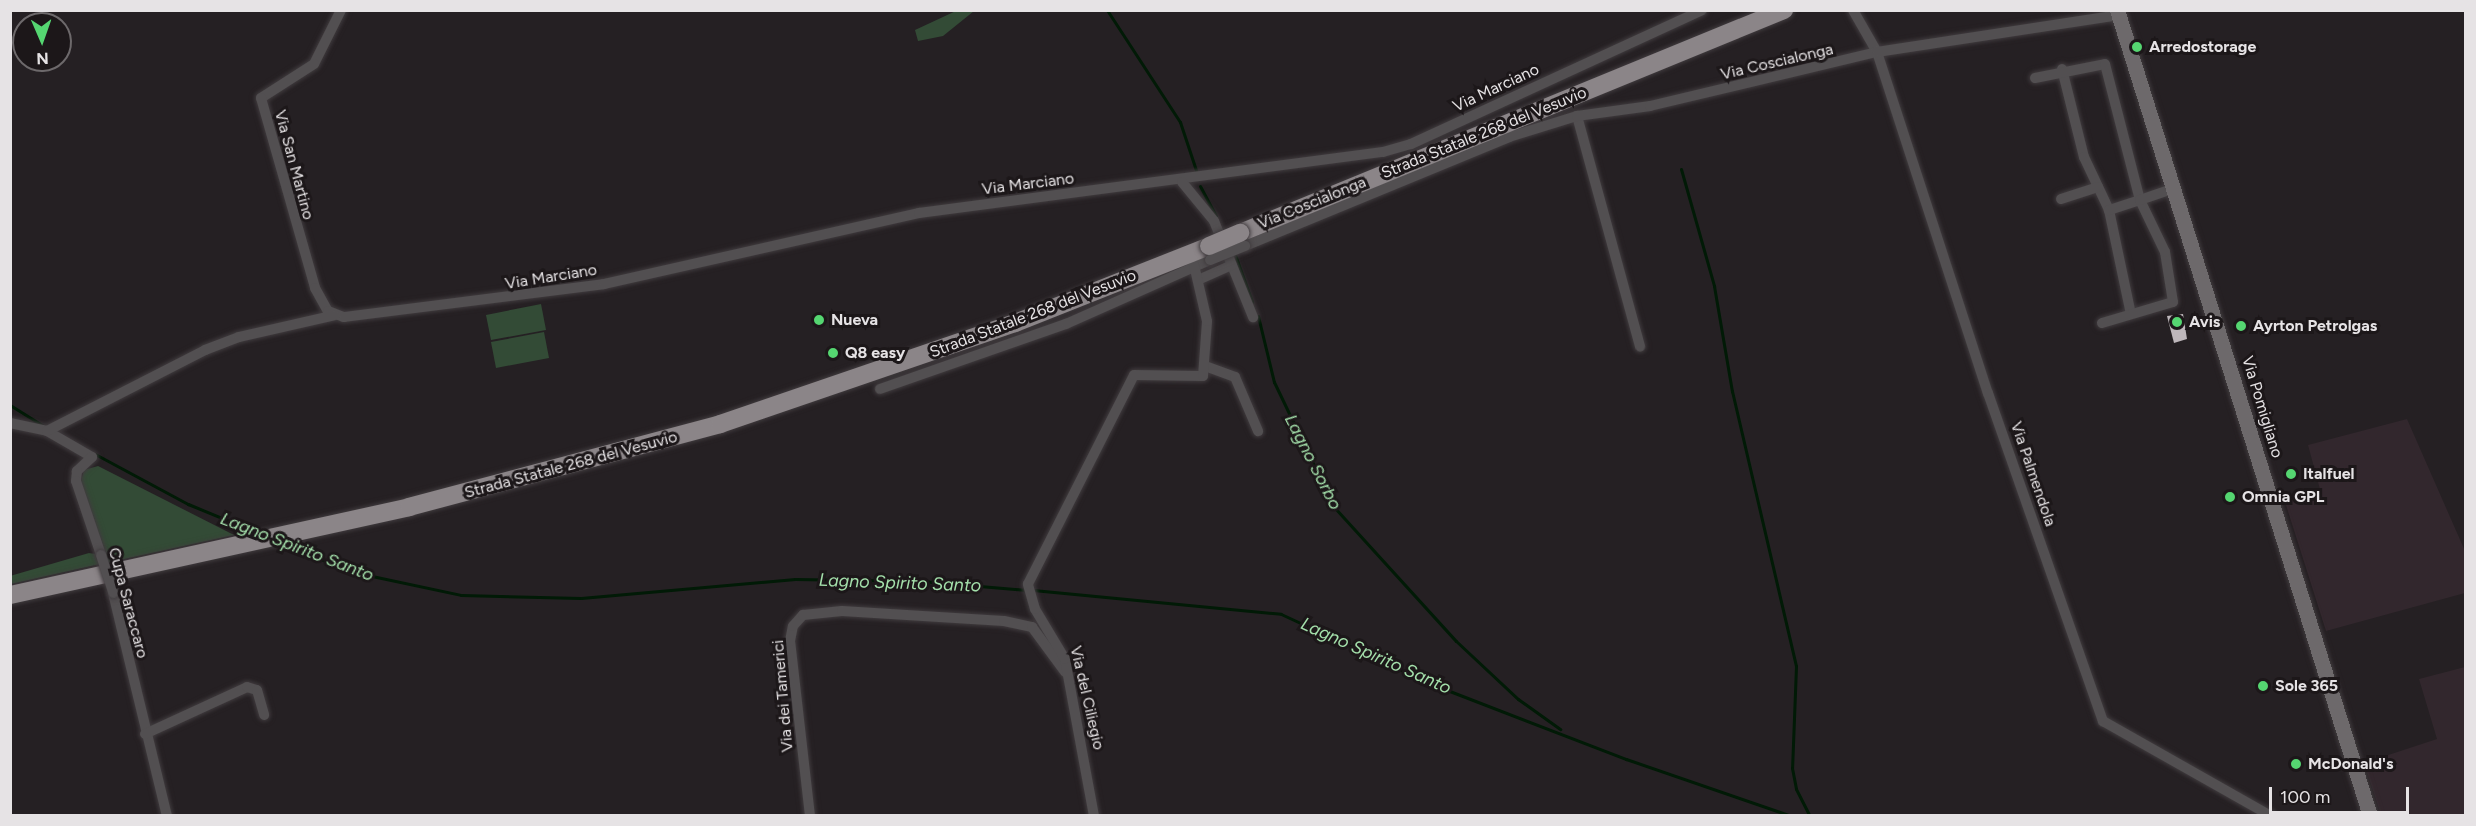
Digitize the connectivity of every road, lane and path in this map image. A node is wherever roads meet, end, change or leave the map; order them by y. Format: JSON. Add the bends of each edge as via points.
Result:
{"nodes":[{"id":1,"x":341,"y":10,"type":"edge"},
{"id":2,"x":1702,"y":10,"type":"edge"},
{"id":3,"x":1784,"y":10,"type":"edge"},
{"id":4,"x":1853,"y":10,"type":"edge"},
{"id":5,"x":2118,"y":13,"type":"edge"},
{"id":6,"x":1877,"y":52,"type":"junction"},
{"id":7,"x":2062,"y":69,"type":"junction"},
{"id":8,"x":2035,"y":78,"type":"dead end"},
{"id":9,"x":1578,"y":116,"type":"junction"},
{"id":10,"x":1182,"y":182,"type":"junction"},
{"id":11,"x":2098,"y":187,"type":"junction"},
{"id":12,"x":2175,"y":188,"type":"junction"},
{"id":13,"x":2061,"y":199,"type":"dead end"},
{"id":14,"x":2140,"y":200,"type":"junction"},
{"id":15,"x":2109,"y":210,"type":"junction"},
{"id":16,"x":1242,"y":239,"type":"junction"},
{"id":17,"x":1209,"y":253,"type":"junction"},
{"id":18,"x":1232,"y":265,"type":"junction"},
{"id":19,"x":1194,"y":266,"type":"junction"},
{"id":20,"x":1198,"y":280,"type":"junction"},
{"id":21,"x":2131,"y":314,"type":"junction"},
{"id":22,"x":335,"y":315,"type":"junction"},
{"id":23,"x":1253,"y":317,"type":"dead end"},
{"id":24,"x":2102,"y":323,"type":"dead end"},
{"id":25,"x":1640,"y":347,"type":"dead end"},
{"id":26,"x":1204,"y":366,"type":"junction"},
{"id":27,"x":880,"y":389,"type":"dead end"},
{"id":28,"x":10,"y":423,"type":"edge"},
{"id":29,"x":47,"y":431,"type":"junction"},
{"id":30,"x":1258,"y":431,"type":"dead end"},
{"id":31,"x":10,"y":595,"type":"edge"},
{"id":32,"x":1066,"y":675,"type":"junction"},
{"id":33,"x":264,"y":716,"type":"dead end"},
{"id":34,"x":145,"y":734,"type":"junction"},
{"id":35,"x":2367,"y":812,"type":"edge"},
{"id":36,"x":167,"y":816,"type":"edge"},
{"id":37,"x":810,"y":816,"type":"edge"},
{"id":38,"x":1094,"y":816,"type":"edge"},
{"id":39,"x":2271,"y":816,"type":"edge"}],
"edges":[{"from":1,"to":22,"type":"street","name":"Via San Martino","via":[[314,64],[261,98],[315,288],[322,305]]},
{"from":2,"to":10,"type":"street","name":"Via Marciano","via":[[1411,144]]},
{"from":3,"to":16,"type":"highway","name":"Strada Statale 268 del Vesuvio"},
{"from":4,"to":6,"type":"street","name":"Via Palmendola"},
{"from":5,"to":6,"type":"street","name":"Via Coscialonga"},
{"from":5,"to":12,"type":"main road","name":"Via Pomigliano"},
{"from":6,"to":9,"type":"street","name":"Via Coscialonga","via":[[1650,106]]},
{"from":6,"to":39,"type":"street","name":"Via Palmendola","via":[[1988,393],[2103,721]]},
{"from":7,"to":8,"type":"street"},
{"from":7,"to":11,"type":"street","via":[[2084,157]]},
{"from":7,"to":14,"type":"street","via":[[2087,70],[2105,64]]},
{"from":9,"to":16,"type":"street","name":"Via Coscialonga","via":[[1509,137]]},
{"from":9,"to":25,"type":"street","via":[[1605,232]]},
{"from":10,"to":18,"type":"street","via":[[1214,220]]},
{"from":10,"to":22,"type":"street","name":"Via Marciano","via":[[919,213],[557,292],[359,317]]},
{"from":11,"to":13,"type":"street"},
{"from":11,"to":15,"type":"street"},
{"from":12,"to":14,"type":"street"},
{"from":12,"to":35,"type":"main road","name":"Via Pomigliano"},
{"from":14,"to":15,"type":"street"},
{"from":14,"to":21,"type":"street","via":[[2165,252],[2173,302]]},
{"from":15,"to":21,"type":"street"},
{"from":16,"to":17,"type":"highway","name":"Strada Statale 268 del Vesuvio","bridge":true},
{"from":17,"to":19,"type":"street"},
{"from":17,"to":31,"type":"highway","name":"Strada Statale 268 del Vesuvio","via":[[709,427],[409,507]]},
{"from":18,"to":20,"type":"street"},
{"from":18,"to":23,"type":"street"},
{"from":19,"to":20,"type":"street"},
{"from":19,"to":27,"type":"street","via":[[1066,324]]},
{"from":20,"to":26,"type":"street","via":[[1208,321]]},
{"from":21,"to":24,"type":"street"},
{"from":22,"to":29,"type":"street","name":"Via Marciano","via":[[238,337],[205,350]]},
{"from":26,"to":30,"type":"street","via":[[1235,377]]},
{"from":26,"to":32,"type":"street","name":"Via del Ciliegio","via":[[1201,378],[1134,375],[1111,428],[1030,577],[1035,609],[1059,642]]},
{"from":28,"to":29,"type":"street"},
{"from":29,"to":34,"type":"street","name":"Cupa Saraccaro","bridge":true,"via":[[92,457],[77,471],[76,481],[113,593]]},
{"from":32,"to":37,"type":"street","name":"Via dei Tamerici","via":[[1032,627],[842,611],[803,615],[793,626],[790,641]]},
{"from":32,"to":38,"type":"street","name":"Via del Ciliegio"},
{"from":33,"to":34,"type":"street","via":[[256,690],[247,687]]},
{"from":34,"to":36,"type":"street","name":"Cupa Saraccaro"}]}
